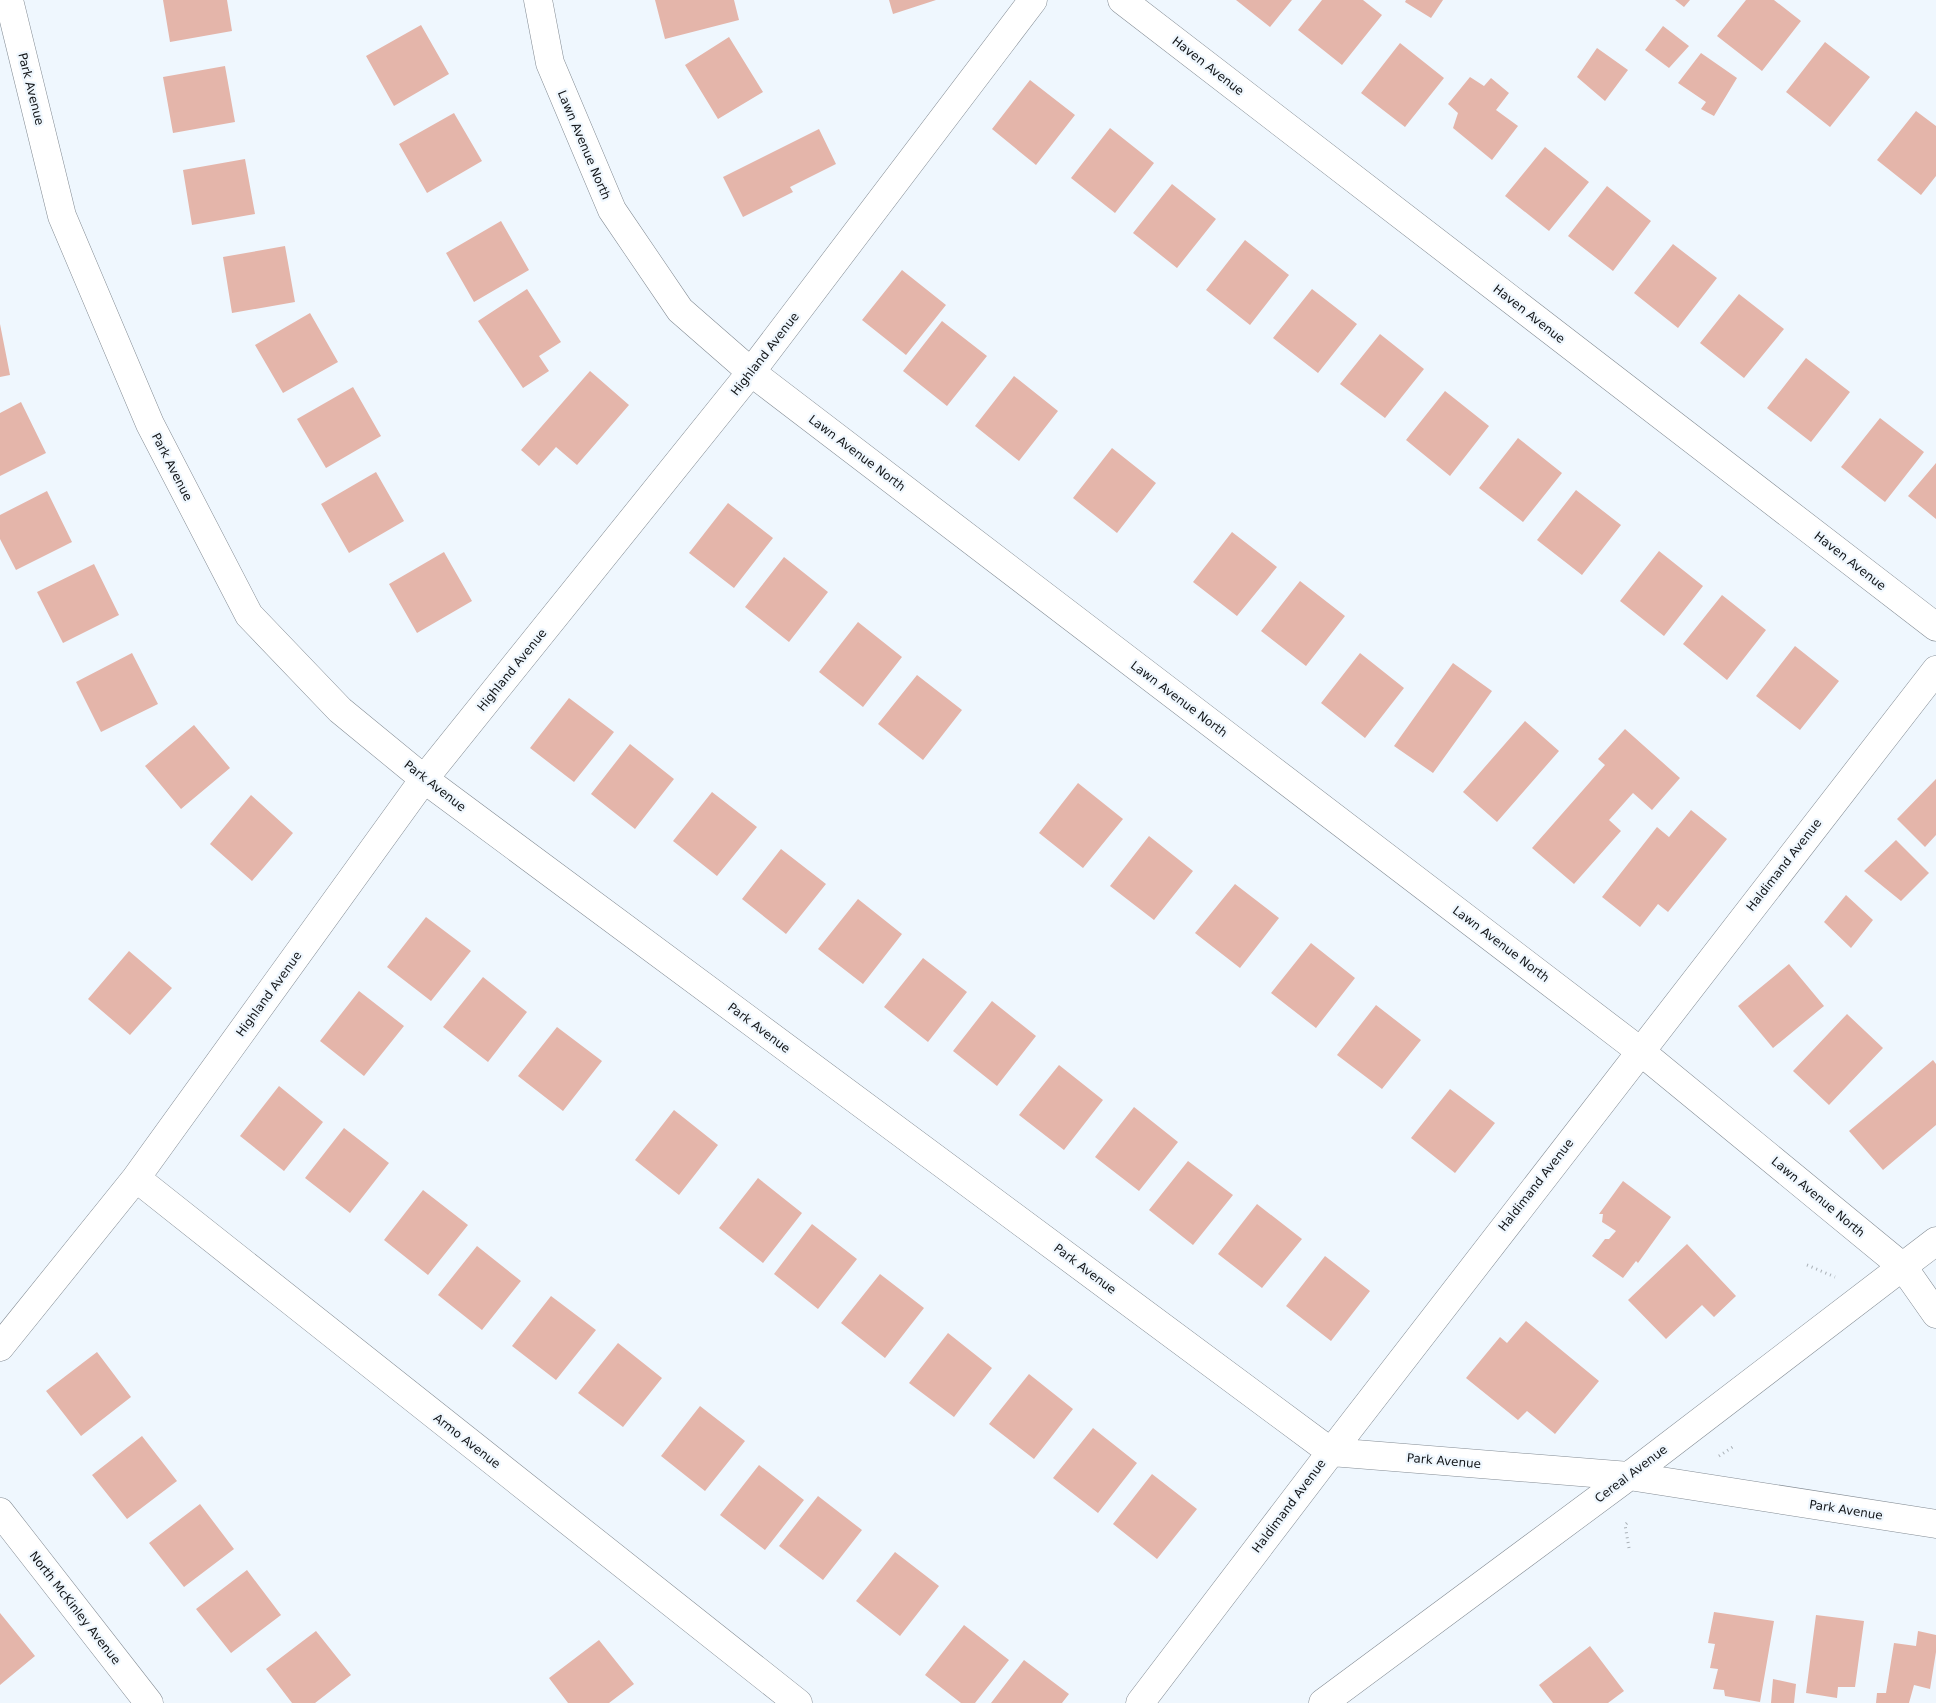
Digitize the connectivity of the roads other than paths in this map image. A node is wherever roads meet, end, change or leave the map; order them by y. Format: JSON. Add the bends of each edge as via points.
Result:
{"nodes":[{"id":1,"x":9,"y":0,"type":"edge"},
{"id":2,"x":538,"y":0,"type":"edge"},
{"id":3,"x":1033,"y":0,"type":"edge"},
{"id":4,"x":1122,"y":0,"type":"edge"},
{"id":5,"x":751,"y":372,"type":"junction"},
{"id":6,"x":1936,"y":627,"type":"edge"},
{"id":7,"x":1936,"y":670,"type":"edge"},
{"id":8,"x":424,"y":779,"type":"junction"},
{"id":9,"x":1640,"y":1050,"type":"junction"},
{"id":10,"x":136,"y":1178,"type":"junction"},
{"id":11,"x":1936,"y":1241,"type":"edge"},
{"id":12,"x":1902,"y":1267,"type":"junction"},
{"id":13,"x":1936,"y":1314,"type":"edge"},
{"id":14,"x":0,"y":1347,"type":"edge"},
{"id":15,"x":1331,"y":1452,"type":"junction"},
{"id":16,"x":1629,"y":1476,"type":"junction"},
{"id":17,"x":0,"y":1512,"type":"edge"},
{"id":18,"x":1936,"y":1524,"type":"edge"},
{"id":19,"x":149,"y":1703,"type":"edge"},
{"id":20,"x":798,"y":1703,"type":"edge"},
{"id":21,"x":1140,"y":1703,"type":"edge"},
{"id":22,"x":1323,"y":1703,"type":"edge"}],
"edges":[{"from":1,"to":8,"type":"street","name":"Park Avenue","via":[[62,216],[150,424],[249,615],[340,710]]},
{"from":2,"to":5,"type":"street","name":"Lawn Avenue North","via":[[550,63],[612,210],[680,310]]},
{"from":3,"to":5,"type":"street","name":"Highland Avenue"},
{"from":4,"to":6,"type":"street","name":"Haven Avenue"},
{"from":5,"to":8,"type":"street","name":"Highland Avenue"},
{"from":5,"to":9,"type":"street","name":"Lawn Avenue North"},
{"from":7,"to":9,"type":"street","name":"Haldimand Avenue"},
{"from":8,"to":10,"type":"street","name":"Highland Avenue"},
{"from":8,"to":15,"type":"street","name":"Park Avenue"},
{"from":9,"to":12,"type":"street","name":"Lawn Avenue North"},
{"from":9,"to":15,"type":"street","name":"Haldimand Avenue"},
{"from":10,"to":14,"type":"street","name":"Highland Avenue"},
{"from":10,"to":20,"type":"street","name":"Armo Avenue"},
{"from":11,"to":12,"type":"street","name":"Cereal Avenue"},
{"from":12,"to":13,"type":"street","name":"Lawn Avenue North"},
{"from":12,"to":16,"type":"street","name":"Cereal Avenue"},
{"from":15,"to":16,"type":"street","name":"Park Avenue"},
{"from":15,"to":21,"type":"street","name":"Haldimand Avenue"},
{"from":16,"to":18,"type":"street","name":"Park Avenue"},
{"from":16,"to":22,"type":"street","name":"Cereal Avenue"},
{"from":17,"to":19,"type":"street","name":"North McKinley Avenue"}]}
